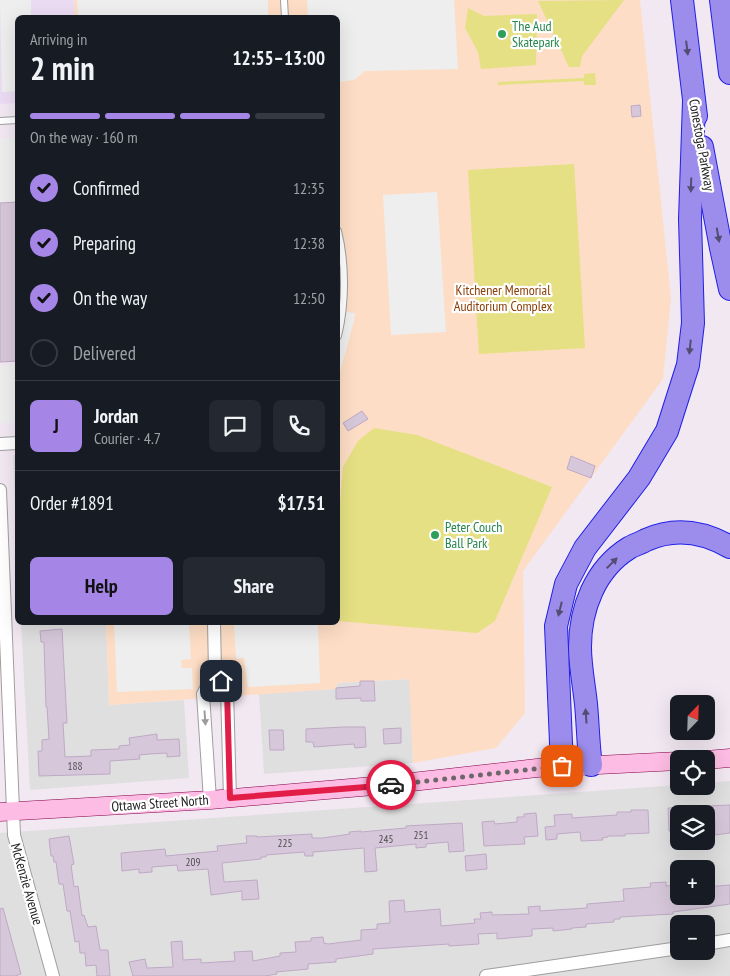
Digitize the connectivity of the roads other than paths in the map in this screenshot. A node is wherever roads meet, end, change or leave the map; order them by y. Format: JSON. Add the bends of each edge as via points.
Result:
{"nodes":[{"id":1,"x":284,"y":0,"type":"edge"},
{"id":2,"x":682,"y":0,"type":"edge"},
{"id":3,"x":721,"y":0,"type":"edge"},
{"id":4,"x":285,"y":15,"type":"edge"},
{"id":5,"x":730,"y":73,"type":"edge"},
{"id":6,"x":694,"y":101,"type":"junction"},
{"id":7,"x":15,"y":120,"type":"edge"},
{"id":8,"x":0,"y":121,"type":"edge"},
{"id":9,"x":340,"y":240,"type":"edge"},
{"id":10,"x":730,"y":289,"type":"edge"},
{"id":11,"x":340,"y":320,"type":"edge"},
{"id":12,"x":15,"y":443,"type":"edge"},
{"id":13,"x":0,"y":444,"type":"edge"},
{"id":14,"x":0,"y":490,"type":"edge"},
{"id":15,"x":730,"y":547,"type":"edge"},
{"id":16,"x":214,"y":625,"type":"edge"},
{"id":17,"x":215,"y":672,"type":"junction"},
{"id":18,"x":730,"y":758,"type":"edge"},
{"id":19,"x":715,"y":759,"type":"edge"},
{"id":20,"x":670,"y":761,"type":"edge"},
{"id":21,"x":590,"y":765,"type":"junction"},
{"id":22,"x":562,"y":766,"type":"junction"},
{"id":23,"x":230,"y":798,"type":"junction"},
{"id":24,"x":210,"y":800,"type":"junction"},
{"id":25,"x":7,"y":812,"type":"edge"},
{"id":26,"x":730,"y":940,"type":"edge"},
{"id":27,"x":715,"y":942,"type":"edge"},
{"id":28,"x":670,"y":949,"type":"edge"},
{"id":29,"x":53,"y":976,"type":"edge"},
{"id":30,"x":486,"y":976,"type":"edge"}],
"edges":[{"from":1,"to":4,"type":"lane"},
{"from":2,"to":6,"type":"highway","name":"Conestoga Parkway","one_way":true},
{"from":3,"to":5,"type":"highway"},
{"from":6,"to":10,"type":"highway","name":"Conestoga Parkway","one_way":true},
{"from":6,"to":22,"type":"highway","one_way":true,"via":[[690,219],[693,322],[688,365],[667,431],[639,478],[585,548],[566,584],[556,626]]},
{"from":7,"to":8,"type":"lane"},
{"from":9,"to":11,"type":"lane","via":[[343,295]]},
{"from":12,"to":13,"type":"street"},
{"from":14,"to":25,"type":"street","name":"McKenzie Avenue"},
{"from":21,"to":15,"type":"highway","one_way":true,"via":[[580,647],[587,602],[596,582],[610,563],[629,548],[656,536],[674,532],[695,533]]},
{"from":16,"to":17,"type":"street"},
{"from":17,"to":23,"type":"street","via":[[227,690]]},
{"from":17,"to":24,"type":"street","one_way":true,"via":[[203,694]]},
{"from":18,"to":19,"type":"main road"},
{"from":20,"to":21,"type":"main road","name":"Ottawa Street North"},
{"from":21,"to":22,"type":"main road","name":"Ottawa Street North"},
{"from":22,"to":23,"type":"main road","name":"Ottawa Street North"},
{"from":23,"to":24,"type":"main road","name":"Ottawa Street North"},
{"from":24,"to":25,"type":"main road","name":"Ottawa Street North"},
{"from":25,"to":29,"type":"street","name":"McKenzie Avenue"},
{"from":26,"to":27,"type":"street"},
{"from":28,"to":30,"type":"street"}]}
